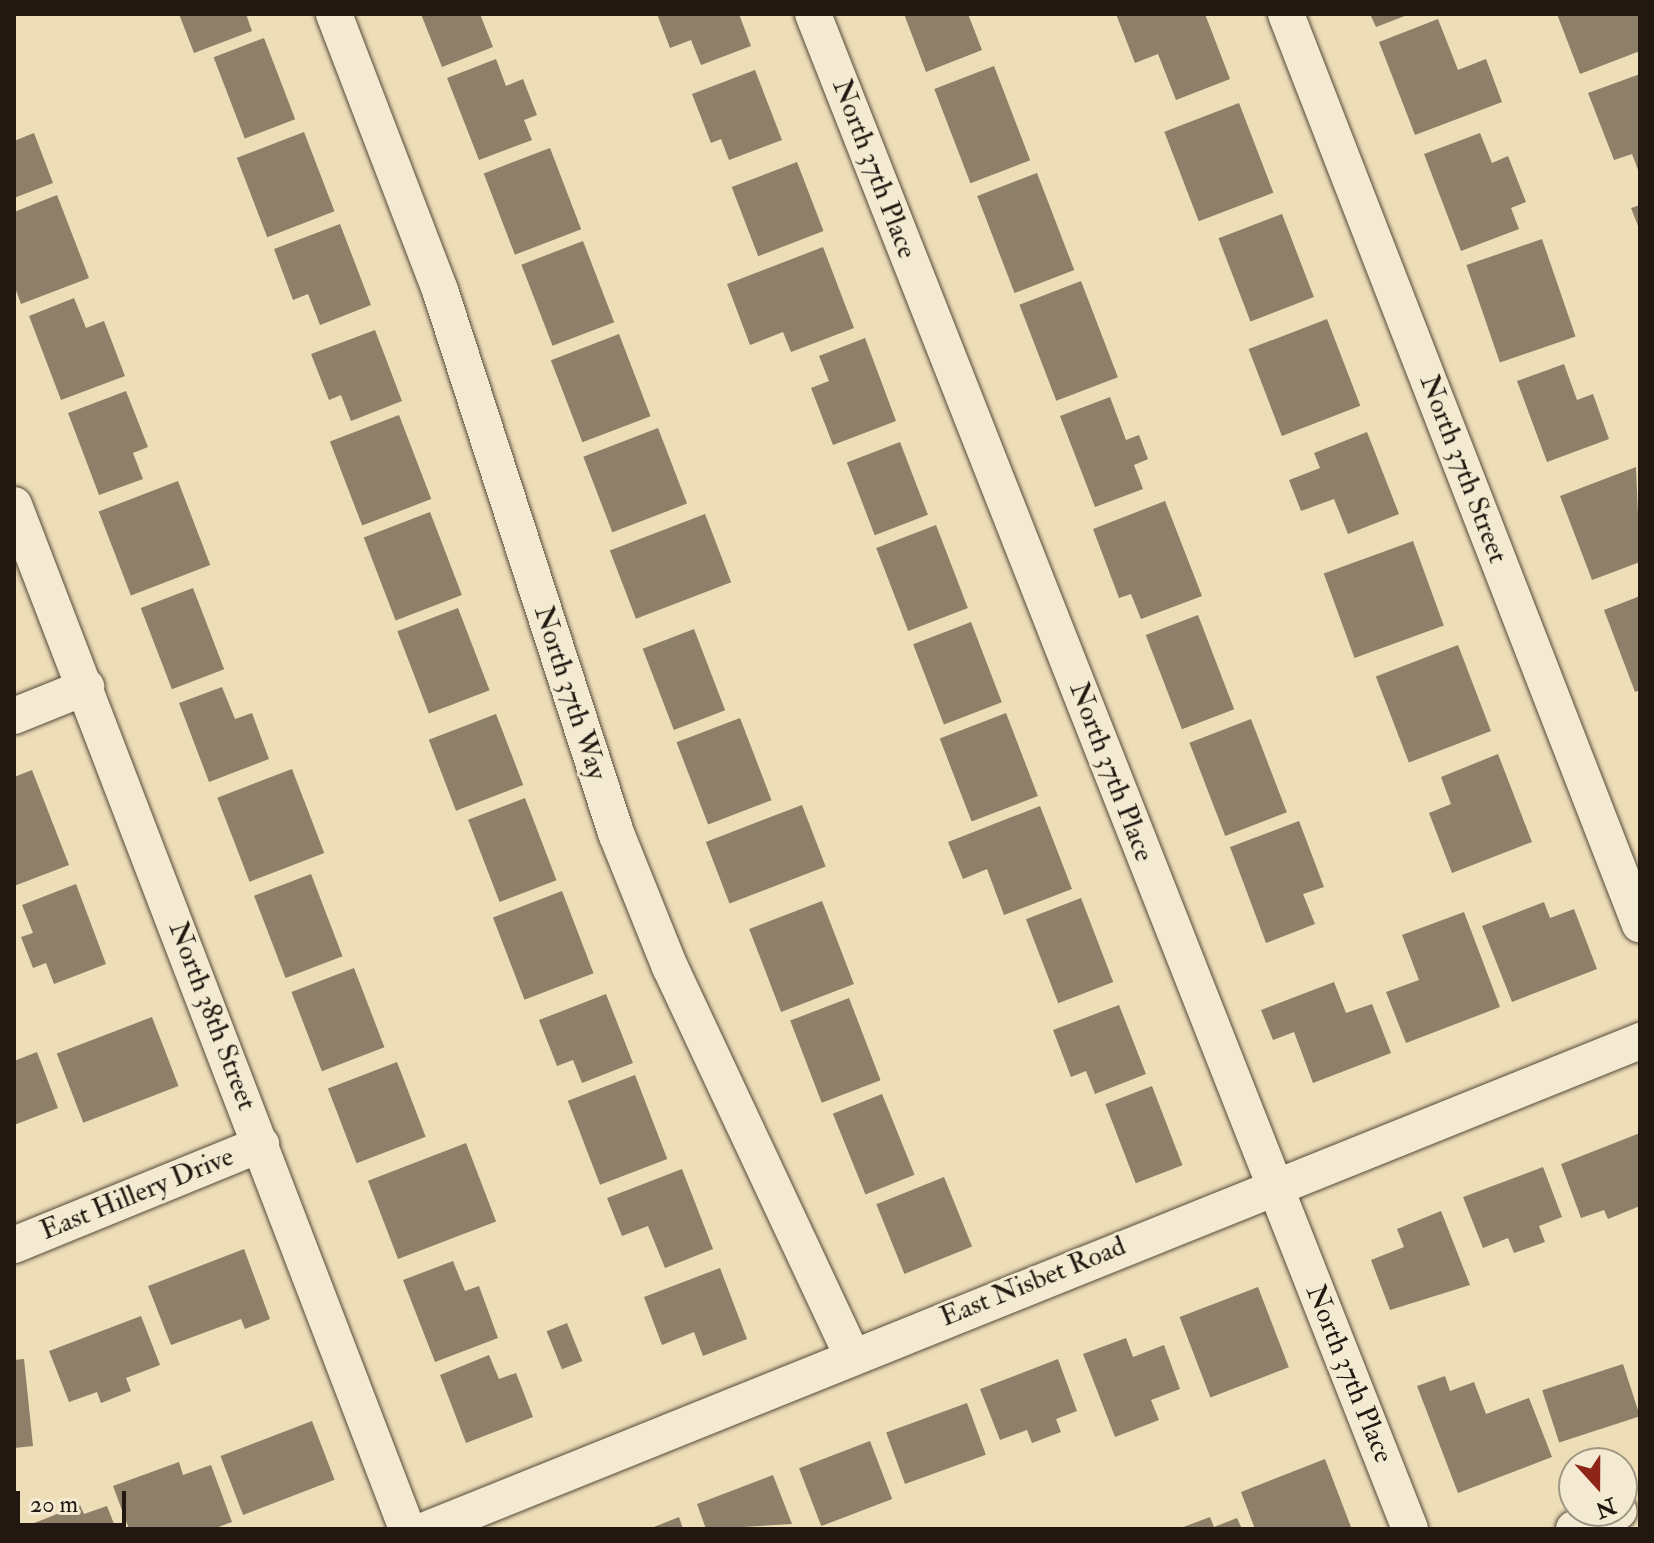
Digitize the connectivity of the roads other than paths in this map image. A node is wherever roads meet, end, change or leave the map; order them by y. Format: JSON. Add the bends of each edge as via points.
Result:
{"nodes":[{"id":1,"x":334,"y":14,"type":"edge"},
{"id":2,"x":813,"y":14,"type":"edge"},
{"id":3,"x":1286,"y":14,"type":"edge"},
{"id":4,"x":14,"y":505,"type":"edge"},
{"id":5,"x":86,"y":687,"type":"junction"},
{"id":6,"x":14,"y":716,"type":"edge"},
{"id":7,"x":1640,"y":925,"type":"edge"},
{"id":8,"x":1640,"y":1041,"type":"edge"},
{"id":9,"x":261,"y":1144,"type":"junction"},
{"id":10,"x":1275,"y":1186,"type":"junction"},
{"id":11,"x":14,"y":1245,"type":"edge"},
{"id":12,"x":851,"y":1354,"type":"junction"},
{"id":13,"x":407,"y":1529,"type":"edge"},
{"id":14,"x":428,"y":1529,"type":"edge"},
{"id":15,"x":1410,"y":1529,"type":"edge"}],
"edges":[{"from":1,"to":12,"type":"street","name":"North 37th Way","via":[[440,290],[616,833],[670,967]]},
{"from":2,"to":10,"type":"street","name":"North 37th Place"},
{"from":3,"to":7,"type":"street","name":"North 37th Street"},
{"from":4,"to":5,"type":"street","name":"North 38th Street"},
{"from":5,"to":6,"type":"street"},
{"from":5,"to":9,"type":"street","name":"North 38th Street"},
{"from":8,"to":10,"type":"street","name":"East Nisbet Road"},
{"from":9,"to":11,"type":"street","name":"East Hillery Drive"},
{"from":9,"to":13,"type":"street","name":"North 38th Street"},
{"from":10,"to":12,"type":"street","name":"East Nisbet Road"},
{"from":10,"to":15,"type":"street","name":"North 37th Place"},
{"from":12,"to":14,"type":"street","name":"East Nisbet Road"}]}
